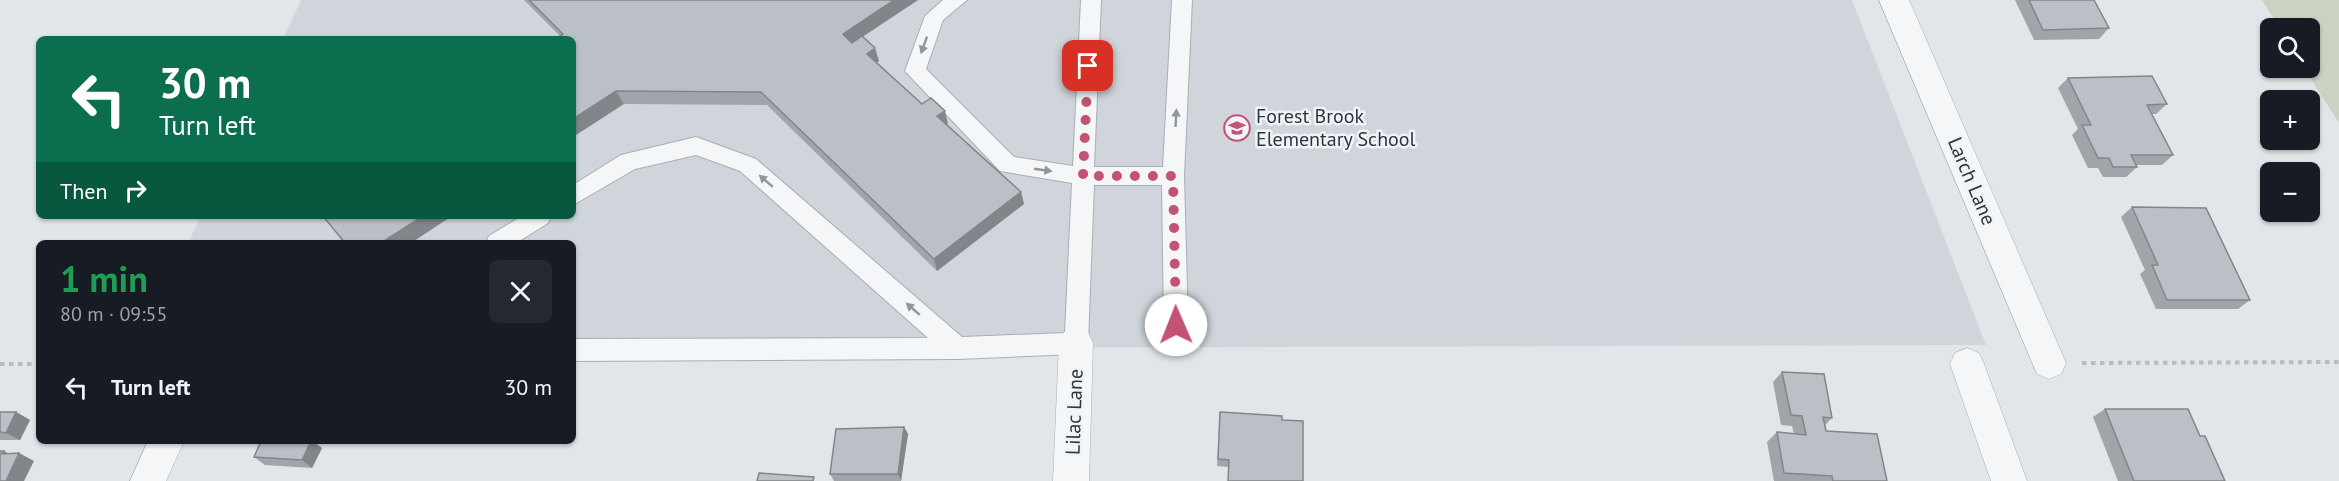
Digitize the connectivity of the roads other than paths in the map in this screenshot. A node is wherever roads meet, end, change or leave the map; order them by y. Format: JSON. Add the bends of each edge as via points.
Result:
{"nodes":[{"id":1,"x":957,"y":0,"type":"edge"},
{"id":2,"x":1091,"y":0,"type":"edge"},
{"id":3,"x":1182,"y":0,"type":"edge"},
{"id":4,"x":1894,"y":0,"type":"edge"},
{"id":5,"x":1083,"y":176,"type":"junction"},
{"id":6,"x":1173,"y":176,"type":"junction"},
{"id":7,"x":576,"y":194,"type":"edge"},
{"id":8,"x":535,"y":219,"type":"edge"},
{"id":9,"x":502,"y":240,"type":"edge"},
{"id":10,"x":1176,"y":325,"type":"dead end"},
{"id":11,"x":1076,"y":343,"type":"junction"},
{"id":12,"x":957,"y":348,"type":"junction"},
{"id":13,"x":576,"y":350,"type":"edge"},
{"id":14,"x":2049,"y":363,"type":"road end"},
{"id":15,"x":1967,"y":364,"type":"dead end"},
{"id":16,"x":165,"y":444,"type":"edge"},
{"id":17,"x":148,"y":481,"type":"edge"},
{"id":18,"x":1071,"y":481,"type":"edge"},
{"id":19,"x":2009,"y":481,"type":"edge"}],
"edges":[{"from":1,"to":5,"type":"lane","one_way":true,"via":[[935,16],[915,71],[1008,165]]},
{"from":2,"to":5,"type":"lane"},
{"from":6,"to":3,"type":"lane","one_way":true},
{"from":4,"to":14,"type":"street","name":"Larch Lane"},
{"from":5,"to":6,"type":"lane"},
{"from":5,"to":11,"type":"lane"},
{"from":6,"to":10,"type":"lane"},
{"from":12,"to":7,"type":"lane","one_way":true,"via":[[748,165],[696,146],[629,161]]},
{"from":8,"to":9,"type":"lane"},
{"from":11,"to":12,"type":"lane"},
{"from":11,"to":18,"type":"street","name":"Lilac Lane"},
{"from":12,"to":13,"type":"lane"},
{"from":15,"to":19,"type":"street"},
{"from":16,"to":17,"type":"street"}]}
